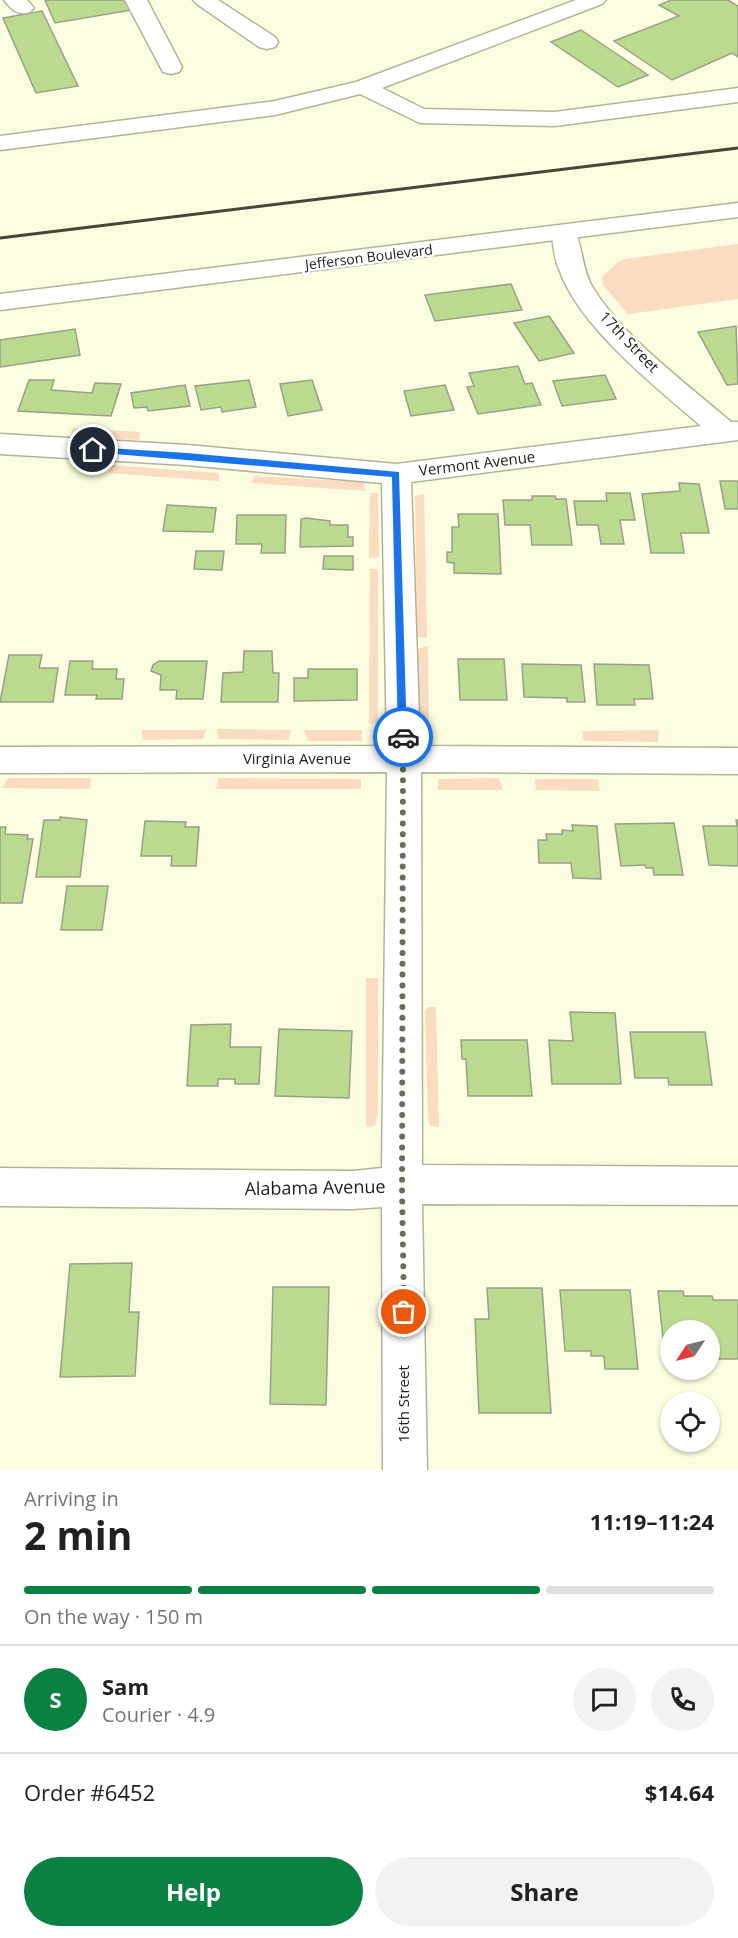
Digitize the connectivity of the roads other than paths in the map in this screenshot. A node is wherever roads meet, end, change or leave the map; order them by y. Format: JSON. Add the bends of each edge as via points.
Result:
{"nodes":[{"id":1,"x":136,"y":0,"type":"edge"},
{"id":2,"x":595,"y":0,"type":"edge"},
{"id":3,"x":213,"y":2,"type":"edge"},
{"id":4,"x":267,"y":42,"type":"dead end"},
{"id":5,"x":171,"y":67,"type":"dead end"},
{"id":6,"x":363,"y":87,"type":"junction"},
{"id":7,"x":738,"y":95,"type":"edge"},
{"id":8,"x":0,"y":143,"type":"edge"},
{"id":9,"x":738,"y":210,"type":"edge"},
{"id":10,"x":564,"y":233,"type":"junction"},
{"id":11,"x":0,"y":302,"type":"edge"},
{"id":12,"x":731,"y":432,"type":"edge"},
{"id":13,"x":0,"y":444,"type":"edge"},
{"id":14,"x":396,"y":474,"type":"junction"},
{"id":15,"x":404,"y":759,"type":"junction"},
{"id":16,"x":0,"y":760,"type":"edge"},
{"id":17,"x":738,"y":761,"type":"edge"},
{"id":18,"x":738,"y":1186,"type":"edge"},
{"id":19,"x":0,"y":1187,"type":"edge"},
{"id":20,"x":402,"y":1187,"type":"junction"},
{"id":21,"x":405,"y":1470,"type":"edge"}],
"edges":[{"from":1,"to":5,"type":"street"},
{"from":2,"to":6,"type":"street"},
{"from":3,"to":4,"type":"street"},
{"from":6,"to":7,"type":"street","via":[[420,116],[555,119]]},
{"from":6,"to":8,"type":"street","via":[[275,108]]},
{"from":9,"to":10,"type":"street","name":"Jefferson Boulevard"},
{"from":10,"to":11,"type":"street","name":"Jefferson Boulevard"},
{"from":10,"to":12,"type":"street","name":"17th Street","via":[[572,270],[590,302],[635,352]]},
{"from":12,"to":14,"type":"street","name":"Vermont Avenue"},
{"from":13,"to":14,"type":"street","name":"Vermont Avenue","via":[[187,455]]},
{"from":14,"to":15,"type":"street","name":"16th Street"},
{"from":15,"to":16,"type":"street","name":"Virginia Avenue"},
{"from":15,"to":17,"type":"street","name":"Virginia Avenue"},
{"from":15,"to":20,"type":"street","name":"16th Street"},
{"from":18,"to":20,"type":"street","name":"Alabama Avenue","via":[[436,1183]]},
{"from":19,"to":20,"type":"street","name":"Alabama Avenue"},
{"from":20,"to":21,"type":"street","name":"16th Street"}]}
